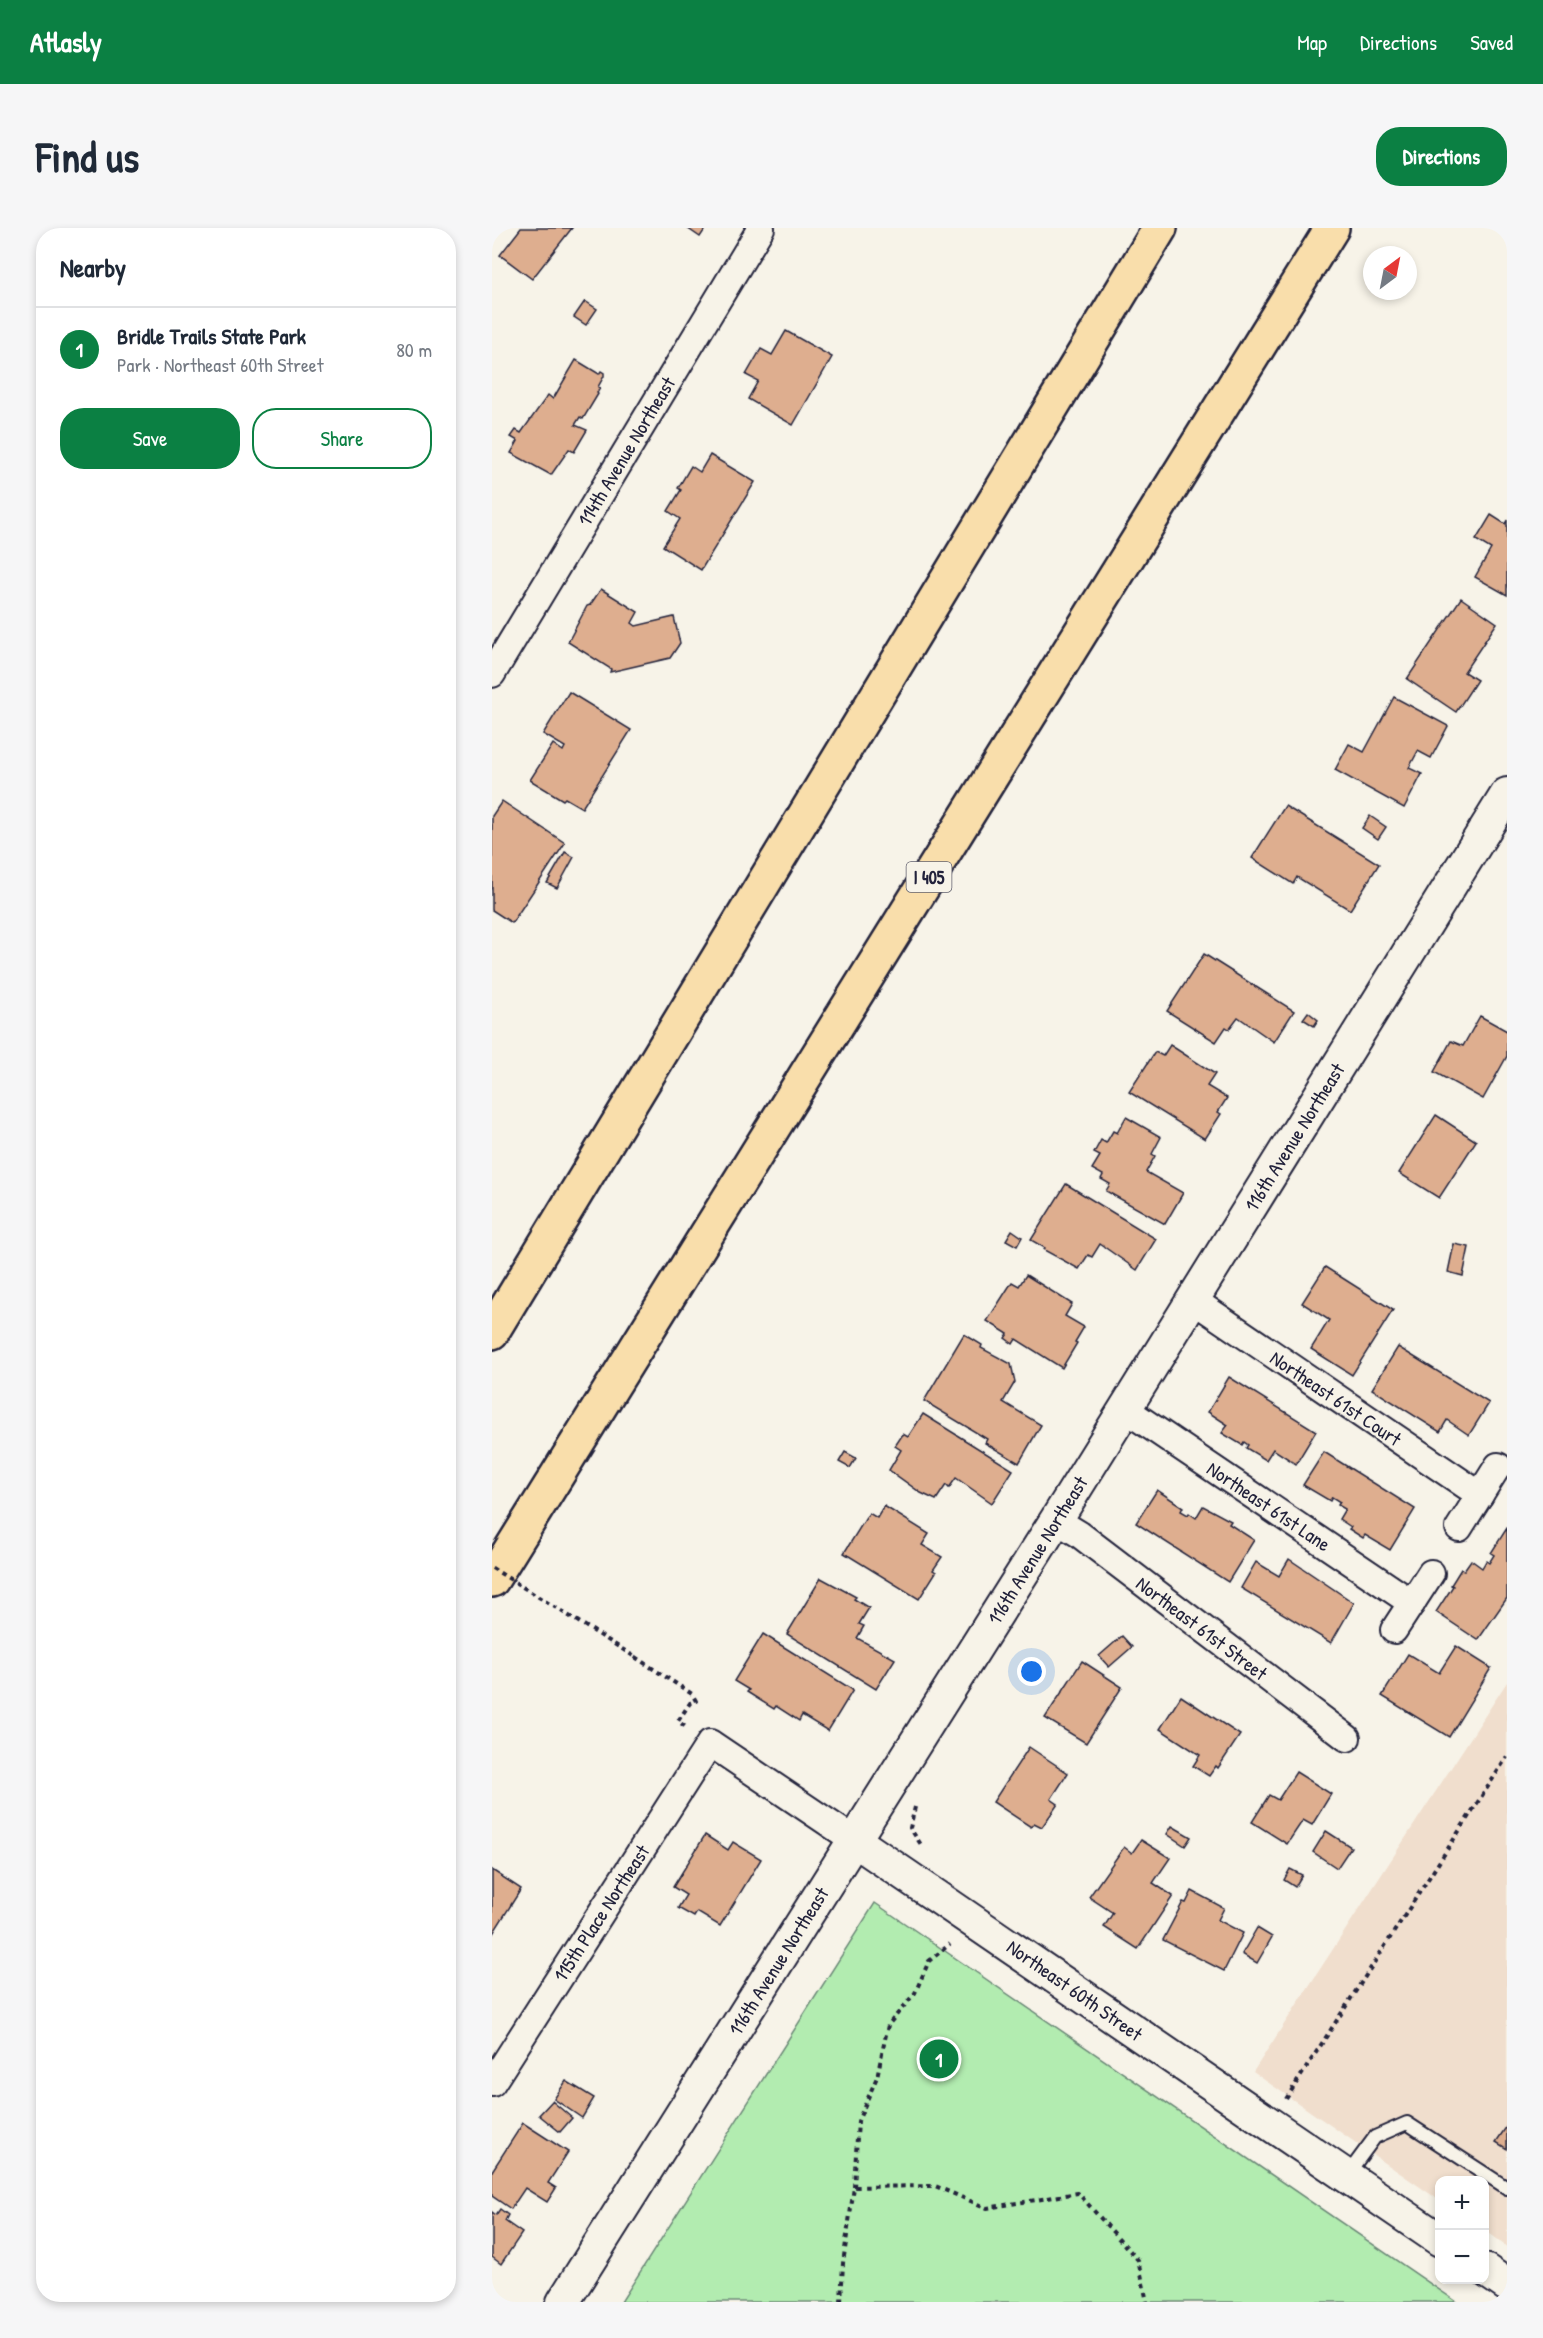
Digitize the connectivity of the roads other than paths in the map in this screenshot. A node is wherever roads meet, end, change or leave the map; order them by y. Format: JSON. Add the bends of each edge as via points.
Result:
{"nodes":[{"id":1,"x":761,"y":228,"type":"edge"},
{"id":2,"x":1160,"y":228,"type":"edge"},
{"id":3,"x":1332,"y":228,"type":"edge"},
{"id":4,"x":492,"y":674,"type":"edge"},
{"id":5,"x":1507,"y":794,"type":"edge"},
{"id":6,"x":1193,"y":1300,"type":"junction"},
{"id":7,"x":492,"y":1332,"type":"edge"},
{"id":8,"x":1125,"y":1409,"type":"junction"},
{"id":9,"x":1498,"y":1466,"type":"dead end"},
{"id":10,"x":1480,"y":1495,"type":"junction"},
{"id":11,"x":1056,"y":1520,"type":"junction"},
{"id":12,"x":1459,"y":1528,"type":"dead end"},
{"id":13,"x":1431,"y":1573,"type":"dead end"},
{"id":14,"x":492,"y":1580,"type":"edge"},
{"id":15,"x":1412,"y":1603,"type":"junction"},
{"id":16,"x":1394,"y":1630,"type":"dead end"},
{"id":17,"x":1347,"y":1738,"type":"dead end"},
{"id":18,"x":710,"y":1743,"type":"joint"},
{"id":19,"x":854,"y":1840,"type":"junction"},
{"id":20,"x":492,"y":2084,"type":"edge"},
{"id":21,"x":1346,"y":2176,"type":"junction"},
{"id":22,"x":1507,"y":2188,"type":"edge"},
{"id":23,"x":1435,"y":2237,"type":"edge"},
{"id":24,"x":1489,"y":2273,"type":"edge"},
{"id":25,"x":1507,"y":2285,"type":"edge"},
{"id":26,"x":563,"y":2302,"type":"edge"}],
"edges":[{"from":1,"to":4,"type":"street","name":"114th Avenue Northeast"},
{"from":2,"to":7,"type":"highway"},
{"from":3,"to":14,"type":"highway","number":"I 405"},
{"from":5,"to":6,"type":"street","name":"116th Avenue Northeast"},
{"from":6,"to":8,"type":"street","name":"116th Avenue Northeast"},
{"from":6,"to":10,"type":"street","name":"Northeast 61st Court"},
{"from":8,"to":11,"type":"street","name":"116th Avenue Northeast"},
{"from":8,"to":15,"type":"street","name":"Northeast 61st Lane"},
{"from":9,"to":10,"type":"street"},
{"from":10,"to":12,"type":"street"},
{"from":11,"to":17,"type":"street","name":"Northeast 61st Street"},
{"from":11,"to":19,"type":"street","name":"116th Avenue Northeast"},
{"from":13,"to":15,"type":"street"},
{"from":15,"to":16,"type":"street"},
{"from":18,"to":19,"type":"street","name":"Northeast 60th Street"},
{"from":18,"to":20,"type":"street","name":"115th Place Northeast"},
{"from":19,"to":21,"type":"street","name":"Northeast 60th Street"},
{"from":19,"to":26,"type":"street","name":"116th Avenue Northeast"},
{"from":21,"to":22,"type":"lane","via":[[1375,2137],[1407,2123]]},
{"from":21,"to":23,"type":"street","name":"Northeast 60th Street"},
{"from":24,"to":25,"type":"street"}]}
